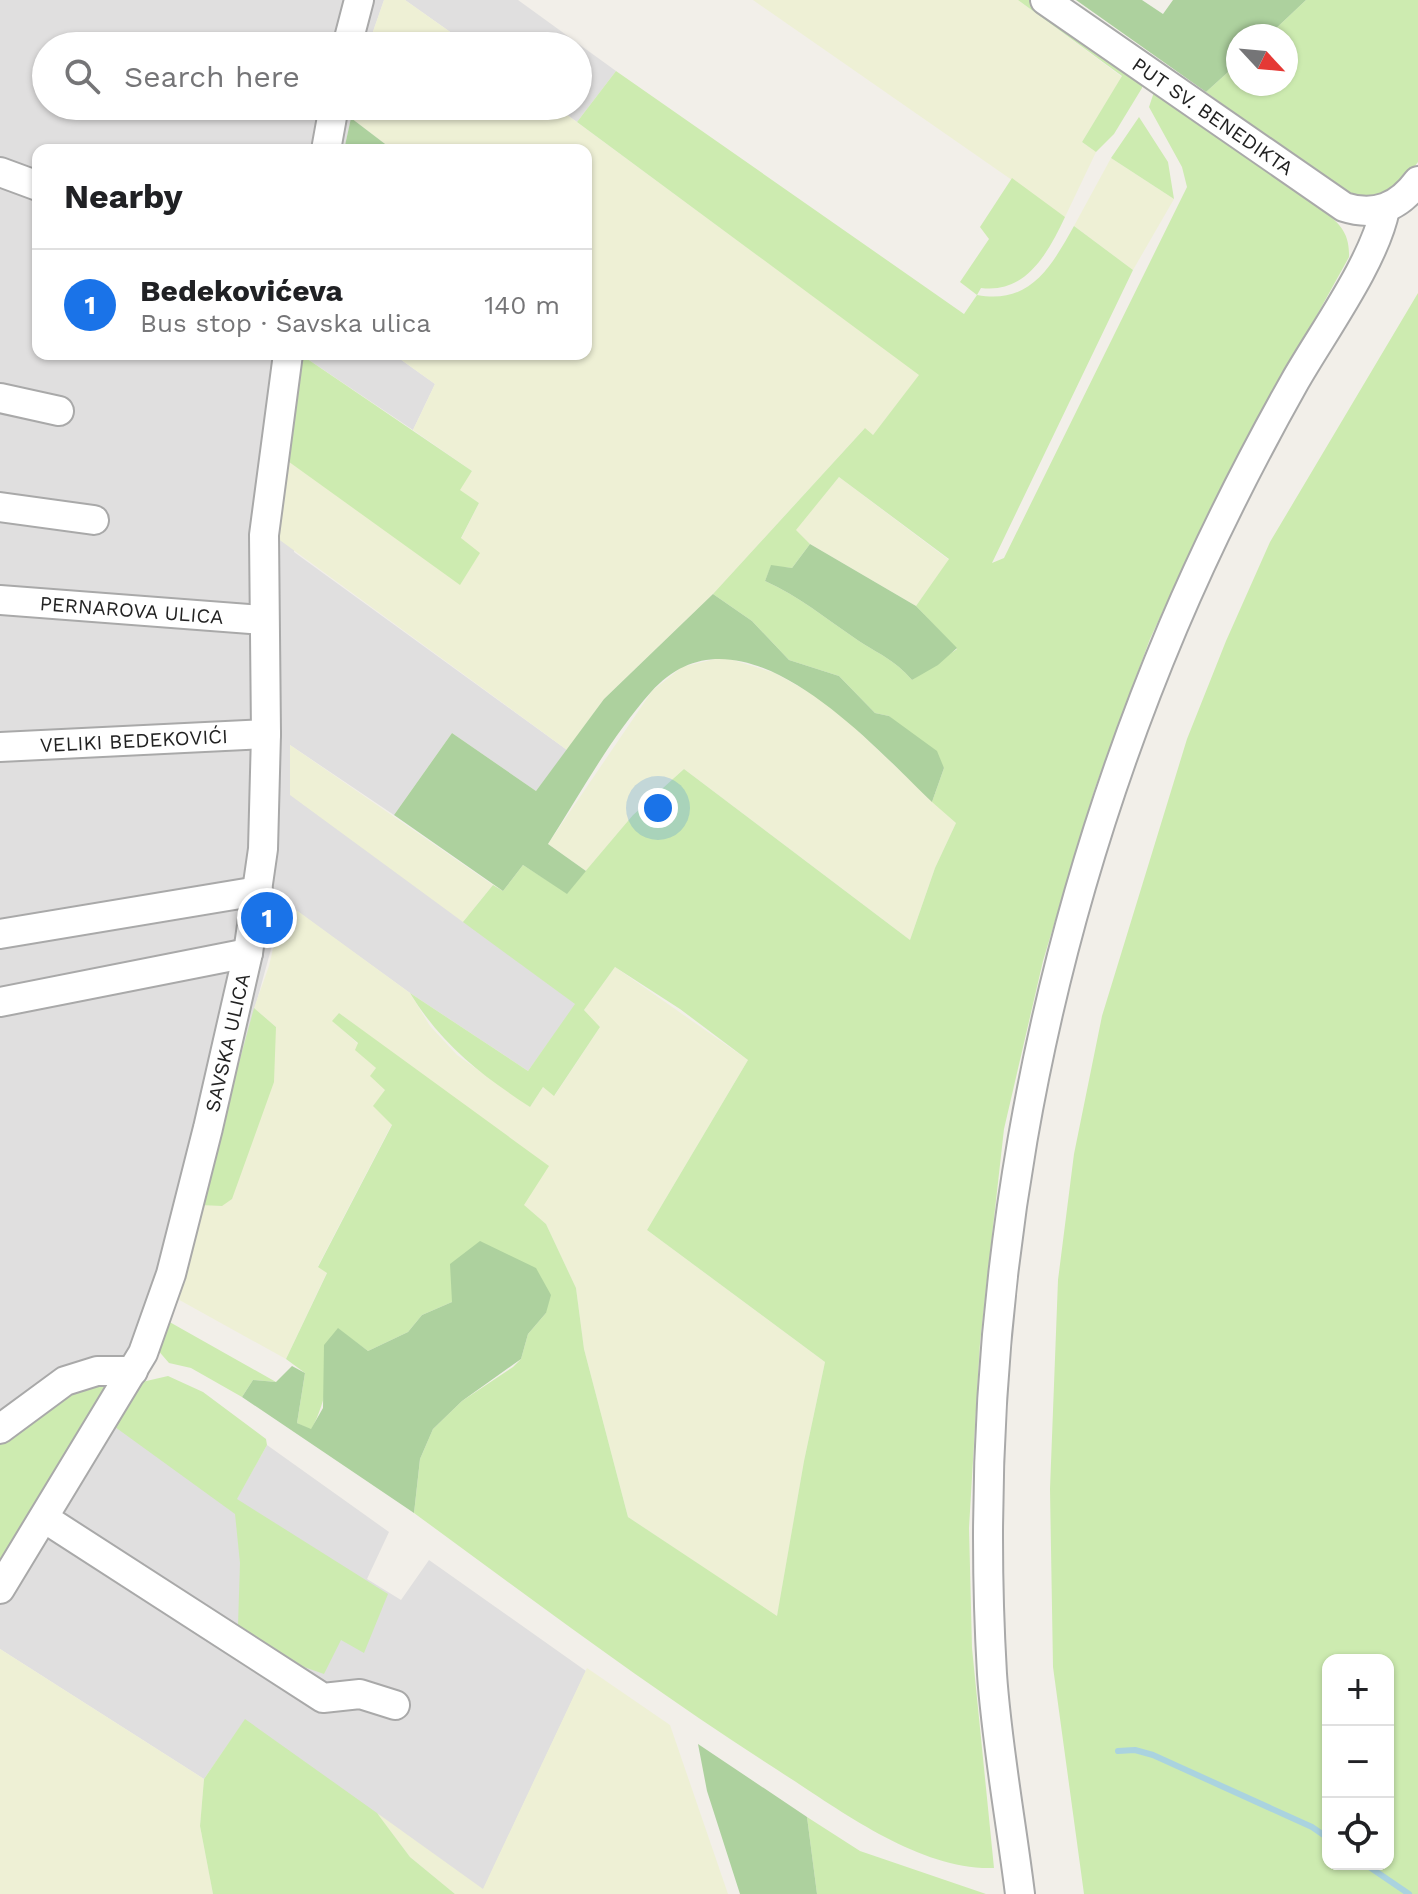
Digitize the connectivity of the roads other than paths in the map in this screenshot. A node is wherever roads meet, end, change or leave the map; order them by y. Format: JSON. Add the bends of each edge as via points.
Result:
{"nodes":[{"id":1,"x":359,"y":0,"type":"edge"},
{"id":2,"x":1045,"y":0,"type":"edge"},
{"id":3,"x":351,"y":32,"type":"edge"},
{"id":4,"x":331,"y":120,"type":"edge"},
{"id":5,"x":327,"y":144,"type":"edge"},
{"id":6,"x":0,"y":172,"type":"edge"},
{"id":7,"x":1418,"y":181,"type":"edge"},
{"id":8,"x":32,"y":184,"type":"edge"},
{"id":9,"x":1385,"y":209,"type":"junction"},
{"id":10,"x":287,"y":360,"type":"edge"},
{"id":11,"x":0,"y":398,"type":"edge"},
{"id":12,"x":59,"y":411,"type":"dead end"},
{"id":13,"x":0,"y":507,"type":"edge"},
{"id":14,"x":94,"y":520,"type":"dead end"},
{"id":15,"x":0,"y":600,"type":"edge"},
{"id":16,"x":263,"y":620,"type":"junction"},
{"id":17,"x":266,"y":734,"type":"junction"},
{"id":18,"x":0,"y":747,"type":"edge"},
{"id":19,"x":258,"y":891,"type":"junction"},
{"id":20,"x":0,"y":934,"type":"edge"},
{"id":21,"x":248,"y":953,"type":"junction"},
{"id":22,"x":0,"y":1002,"type":"edge"},
{"id":23,"x":133,"y":1371,"type":"junction"},
{"id":24,"x":0,"y":1429,"type":"edge"},
{"id":25,"x":44,"y":1518,"type":"junction"},
{"id":26,"x":0,"y":1589,"type":"edge"},
{"id":27,"x":395,"y":1705,"type":"dead end"},
{"id":28,"x":1020,"y":1894,"type":"edge"}],
"edges":[{"from":1,"to":3,"type":"street"},
{"from":2,"to":9,"type":"street","name":"PUT SV. BENEDIKTA","via":[[1334,201],[1362,212]]},
{"from":4,"to":5,"type":"street"},
{"from":6,"to":8,"type":"street"},
{"from":7,"to":9,"type":"street"},
{"from":9,"to":28,"type":"street","via":[[1375,244],[1269,426],[1208,544],[1156,668],[1099,830],[1050,998],[1023,1133],[1000,1299],[989,1481],[993,1678]]},
{"from":10,"to":16,"type":"street","name":"SAVSKA ULICA","via":[[268,484]]},
{"from":11,"to":12,"type":"street"},
{"from":13,"to":14,"type":"street"},
{"from":15,"to":16,"type":"street","name":"PERNAROVA ULICA"},
{"from":16,"to":17,"type":"street","name":"SAVSKA ULICA"},
{"from":17,"to":18,"type":"street","name":"VELIKI BEDEKOVIĆI"},
{"from":17,"to":19,"type":"street","name":"SAVSKA ULICA"},
{"from":19,"to":20,"type":"street"},
{"from":19,"to":21,"type":"street","name":"SAVSKA ULICA"},
{"from":21,"to":22,"type":"street"},
{"from":21,"to":23,"type":"street","name":"SAVSKA ULICA","via":[[182,1235],[158,1315]]},
{"from":23,"to":24,"type":"street","via":[[97,1371],[65,1381]]},
{"from":23,"to":25,"type":"street","name":"SAVSKA ULICA"},
{"from":25,"to":26,"type":"street","name":"SAVSKA ULICA"},
{"from":25,"to":27,"type":"street","via":[[323,1698],[360,1694]]}]}
